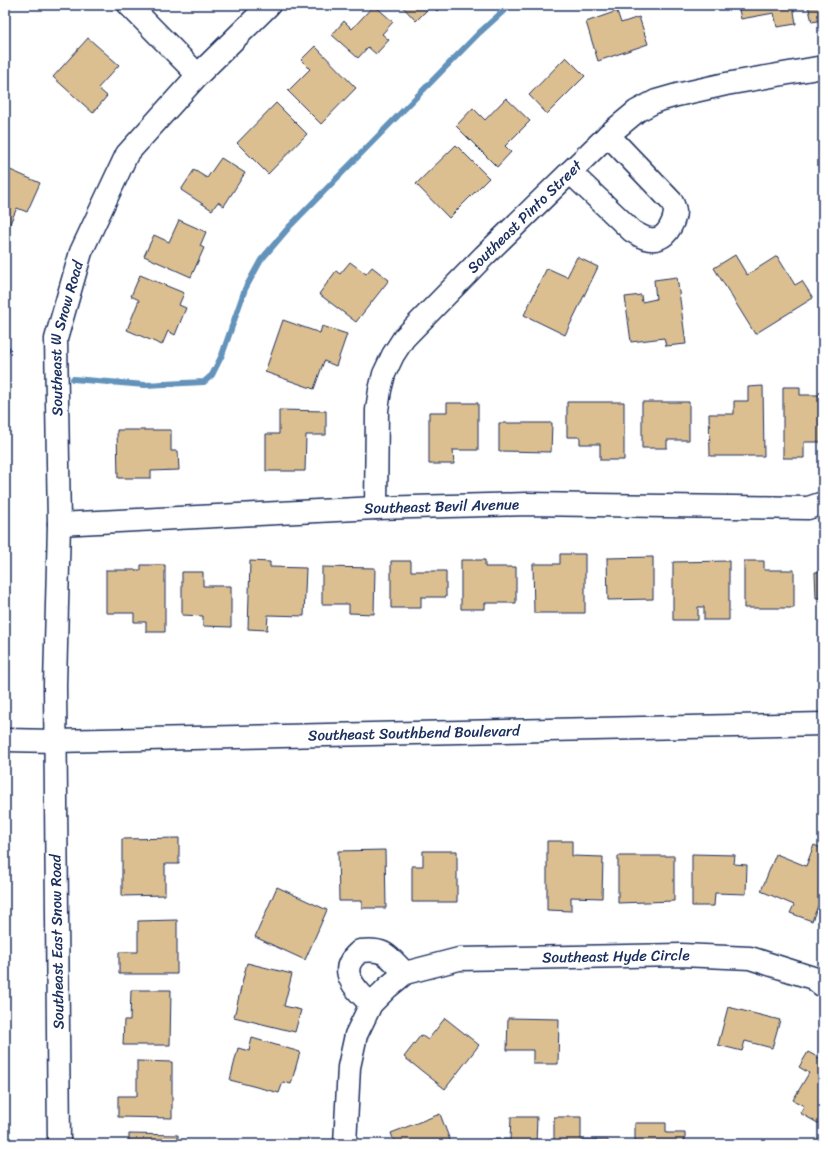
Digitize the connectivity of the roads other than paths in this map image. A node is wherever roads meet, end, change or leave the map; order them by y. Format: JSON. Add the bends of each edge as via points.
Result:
{"nodes":[{"id":1,"x":129,"y":5,"type":"edge"},
{"id":2,"x":269,"y":5,"type":"edge"},
{"id":3,"x":823,"y":67,"type":"edge"},
{"id":4,"x":198,"y":75,"type":"junction"},
{"id":5,"x":608,"y":135,"type":"junction"},
{"id":6,"x":570,"y":172,"type":"junction"},
{"id":7,"x":823,"y":503,"type":"edge"},
{"id":8,"x":376,"y":508,"type":"junction"},
{"id":9,"x":59,"y":524,"type":"junction"},
{"id":10,"x":823,"y":724,"type":"edge"},
{"id":11,"x":5,"y":740,"type":"edge"},
{"id":12,"x":55,"y":741,"type":"junction"},
{"id":13,"x":405,"y":973,"type":"junction"},
{"id":14,"x":823,"y":986,"type":"edge"},
{"id":15,"x":371,"y":1004,"type":"junction"},
{"id":16,"x":59,"y":1144,"type":"edge"},
{"id":17,"x":345,"y":1144,"type":"edge"}],
"edges":[{"from":1,"to":4,"type":"street"},
{"from":2,"to":4,"type":"street","name":"Southeast W Snow Road"},
{"from":3,"to":5,"type":"street","name":"Southeast Pinto Street","via":[[677,94],[637,111]]},
{"from":4,"to":9,"type":"street","name":"Southeast W Snow Road","via":[[127,154],[81,252],[56,339]]},
{"from":5,"to":6,"type":"street","name":"Southeast Pinto Street"},
{"from":5,"to":6,"type":"street","via":[[672,202],[675,217],[664,235],[653,239],[632,231]]},
{"from":6,"to":8,"type":"street","name":"Southeast Pinto Street","via":[[404,338],[393,355],[384,374],[377,410]]},
{"from":7,"to":8,"type":"street","name":"Southeast Bevil Avenue","via":[[808,508],[528,504]]},
{"from":8,"to":9,"type":"street","name":"Southeast Bevil Avenue"},
{"from":9,"to":12,"type":"street","name":"Southeast W Snow Road"},
{"from":10,"to":12,"type":"street","name":"Southeast Southbend Boulevard"},
{"from":11,"to":12,"type":"street","name":"Southeast Southbend Boulevard"},
{"from":12,"to":16,"type":"street","name":"Southeast East Snow Road"},
{"from":13,"to":14,"type":"street","name":"Southeast Hyde Circle","via":[[459,959],[681,955],[750,958],[813,978]]},
{"from":13,"to":15,"type":"street","name":"Southeast Hyde Circle"},
{"from":13,"to":15,"type":"street","via":[[385,953],[374,950],[360,951],[350,962],[349,972],[352,984]]},
{"from":15,"to":17,"type":"street","name":"Southeast Hyde Circle","via":[[356,1035],[348,1067]]}]}
